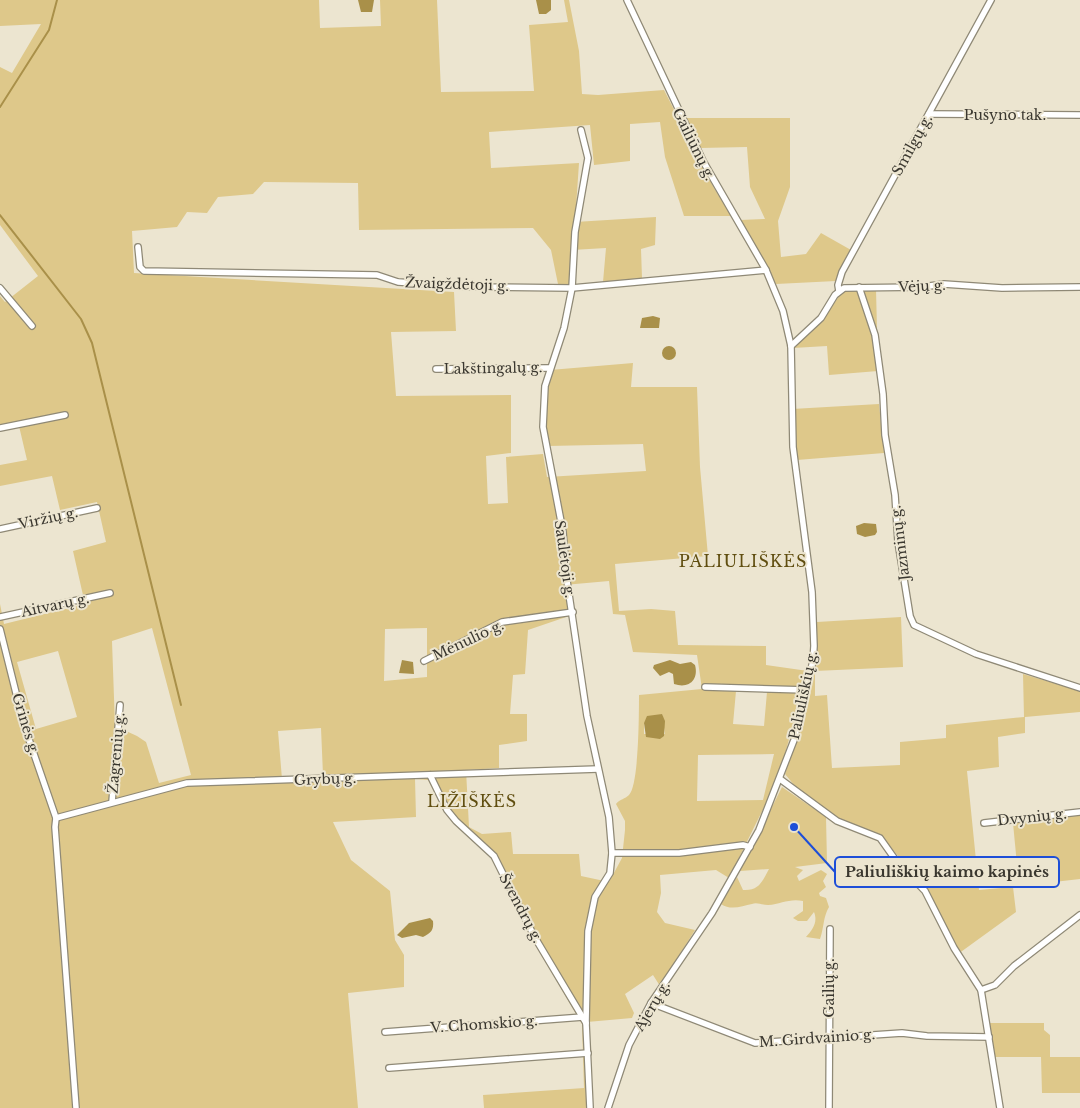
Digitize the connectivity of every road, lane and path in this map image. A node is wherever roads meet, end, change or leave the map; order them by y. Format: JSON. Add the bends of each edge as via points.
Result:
{"nodes":[{"id":1,"x":626,"y":0,"type":"edge"},
{"id":2,"x":991,"y":0,"type":"edge"},
{"id":3,"x":929,"y":114,"type":"junction"},
{"id":4,"x":1080,"y":115,"type":"edge"},
{"id":5,"x":581,"y":130,"type":"dead end"},
{"id":6,"x":138,"y":247,"type":"dead end"},
{"id":7,"x":766,"y":270,"type":"junction"},
{"id":8,"x":772,"y":282,"type":"joint"},
{"id":9,"x":859,"y":287,"type":"junction"},
{"id":10,"x":1080,"y":287,"type":"edge"},
{"id":11,"x":0,"y":288,"type":"edge"},
{"id":12,"x":572,"y":288,"type":"junction"},
{"id":13,"x":838,"y":291,"type":"junction"},
{"id":14,"x":32,"y":326,"type":"dead end"},
{"id":15,"x":791,"y":346,"type":"junction"},
{"id":16,"x":550,"y":368,"type":"junction"},
{"id":17,"x":436,"y":369,"type":"dead end"},
{"id":18,"x":65,"y":415,"type":"dead end"},
{"id":19,"x":0,"y":428,"type":"edge"},
{"id":20,"x":97,"y":508,"type":"dead end"},
{"id":21,"x":0,"y":529,"type":"edge"},
{"id":22,"x":110,"y":593,"type":"dead end"},
{"id":23,"x":573,"y":612,"type":"junction"},
{"id":24,"x":0,"y":617,"type":"edge"},
{"id":25,"x":0,"y":629,"type":"edge"},
{"id":26,"x":424,"y":661,"type":"dead end"},
{"id":27,"x":705,"y":686,"type":"dead end"},
{"id":28,"x":1080,"y":688,"type":"edge"},
{"id":29,"x":806,"y":690,"type":"junction"},
{"id":30,"x":120,"y":705,"type":"dead end"},
{"id":31,"x":598,"y":769,"type":"junction"},
{"id":32,"x":430,"y":775,"type":"junction"},
{"id":33,"x":780,"y":779,"type":"junction"},
{"id":34,"x":112,"y":802,"type":"junction"},
{"id":35,"x":1080,"y":812,"type":"edge"},
{"id":36,"x":56,"y":818,"type":"junction"},
{"id":37,"x":984,"y":823,"type":"dead end"},
{"id":38,"x":750,"y":847,"type":"junction"},
{"id":39,"x":612,"y":853,"type":"junction"},
{"id":40,"x":712,"y":913,"type":"joint"},
{"id":41,"x":1080,"y":915,"type":"edge"},
{"id":42,"x":830,"y":929,"type":"dead end"},
{"id":43,"x":981,"y":990,"type":"junction"},
{"id":44,"x":652,"y":1003,"type":"junction"},
{"id":45,"x":583,"y":1017,"type":"junction"},
{"id":46,"x":586,"y":1023,"type":"junction"},
{"id":47,"x":385,"y":1032,"type":"dead end"},
{"id":48,"x":829,"y":1037,"type":"junction"},
{"id":49,"x":989,"y":1037,"type":"junction"},
{"id":50,"x":588,"y":1054,"type":"junction"},
{"id":51,"x":389,"y":1068,"type":"dead end"},
{"id":52,"x":76,"y":1108,"type":"edge"},
{"id":53,"x":590,"y":1108,"type":"edge"},
{"id":54,"x":608,"y":1108,"type":"edge"},
{"id":55,"x":829,"y":1108,"type":"edge"},
{"id":56,"x":1000,"y":1108,"type":"edge"}],
"edges":[{"from":1,"to":7,"type":"street","name":"Gailiūnų g.","via":[[713,182]]},
{"from":2,"to":3,"type":"street","name":"Smilgų g."},
{"from":3,"to":4,"type":"street","name":"Pušyno tak."},
{"from":3,"to":13,"type":"street","name":"Smilgų g.","via":[[842,272]]},
{"from":5,"to":12,"type":"street","name":"Saulėtoji g.","via":[[588,158],[574,232]]},
{"from":6,"to":12,"type":"street","name":"Žvaigždėtoji g.","via":[[140,267],[144,271],[377,275],[398,282]]},
{"from":7,"to":8,"type":"street","name":"Gailiūnų g."},
{"from":7,"to":12,"type":"street","name":"Žvaigždėtoji g."},
{"from":8,"to":15,"type":"street","name":"Paliuliškių g."},
{"from":9,"to":10,"type":"street","name":"Vėjų g.","via":[[944,284],[1002,288]]},
{"from":9,"to":13,"type":"street","name":"Vėjų g."},
{"from":9,"to":28,"type":"street","name":"Jazminų g.","via":[[875,335],[898,542],[914,625],[976,654]]},
{"from":11,"to":14,"type":"street"},
{"from":12,"to":16,"type":"street","name":"Saulėtoji g.","via":[[564,328]]},
{"from":13,"to":15,"type":"street","via":[[821,318]]},
{"from":15,"to":29,"type":"street","name":"Paliuliškių g.","via":[[793,446],[814,629],[813,661]]},
{"from":16,"to":17,"type":"street","name":"Lakštingalų g."},
{"from":16,"to":23,"type":"street","name":"Saulėtoji g.","via":[[544,393],[543,427],[563,532]]},
{"from":18,"to":19,"type":"street"},
{"from":20,"to":21,"type":"street","name":"Viržių g."},
{"from":22,"to":24,"type":"street","name":"Aitvarų g."},
{"from":23,"to":26,"type":"street","name":"Mėnulio g.","via":[[502,622]]},
{"from":23,"to":31,"type":"street","name":"Saulėtoji g.","via":[[587,716]]},
{"from":25,"to":36,"type":"street","name":"Grinės g.","via":[[24,725]]},
{"from":27,"to":29,"type":"street"},
{"from":29,"to":33,"type":"street","name":"Paliuliškių g.","via":[[794,740]]},
{"from":30,"to":34,"type":"street","name":"Žagrenių g."},
{"from":31,"to":32,"type":"street","name":"Grybų g."},
{"from":31,"to":39,"type":"street","name":"Saulėtoji g.","via":[[609,817]]},
{"from":32,"to":34,"type":"street","name":"Grybų g.","via":[[187,783]]},
{"from":32,"to":45,"type":"street","name":"Švendrų g.","via":[[447,810],[494,856],[534,936]]},
{"from":33,"to":38,"type":"street","name":"Paliuliškių g."},
{"from":33,"to":43,"type":"street","via":[[837,821],[885,842],[897,862],[925,891],[954,948]]},
{"from":34,"to":36,"type":"street","name":"Grybų g."},
{"from":35,"to":37,"type":"street","name":"Dvynių g."},
{"from":36,"to":52,"type":"street","name":"Grinės g."},
{"from":38,"to":39,"type":"street","via":[[743,845],[679,853]]},
{"from":38,"to":40,"type":"street","name":"Paliuliškių g."},
{"from":39,"to":46,"type":"street","name":"Saulėtoji g.","via":[[610,873],[590,912]]},
{"from":40,"to":44,"type":"street","name":"Ajerų g."},
{"from":41,"to":43,"type":"street","via":[[994,985]]},
{"from":42,"to":48,"type":"street","name":"Gailių g."},
{"from":43,"to":49,"type":"street"},
{"from":44,"to":48,"type":"street","name":"M. Girdvainio g.","via":[[755,1043]]},
{"from":44,"to":54,"type":"street","name":"Ajerų g.","via":[[629,1045]]},
{"from":45,"to":46,"type":"street","name":"Švendrų g."},
{"from":45,"to":47,"type":"street","name":"V. Chomskio g."},
{"from":46,"to":50,"type":"street","name":"Švendrų g."},
{"from":48,"to":49,"type":"street","name":"M. Girdvainio g.","via":[[902,1032],[927,1036]]},
{"from":48,"to":55,"type":"street","name":"Gailių g."},
{"from":49,"to":56,"type":"street"},
{"from":50,"to":51,"type":"street"},
{"from":50,"to":53,"type":"street","name":"Švendrų g."}]}
